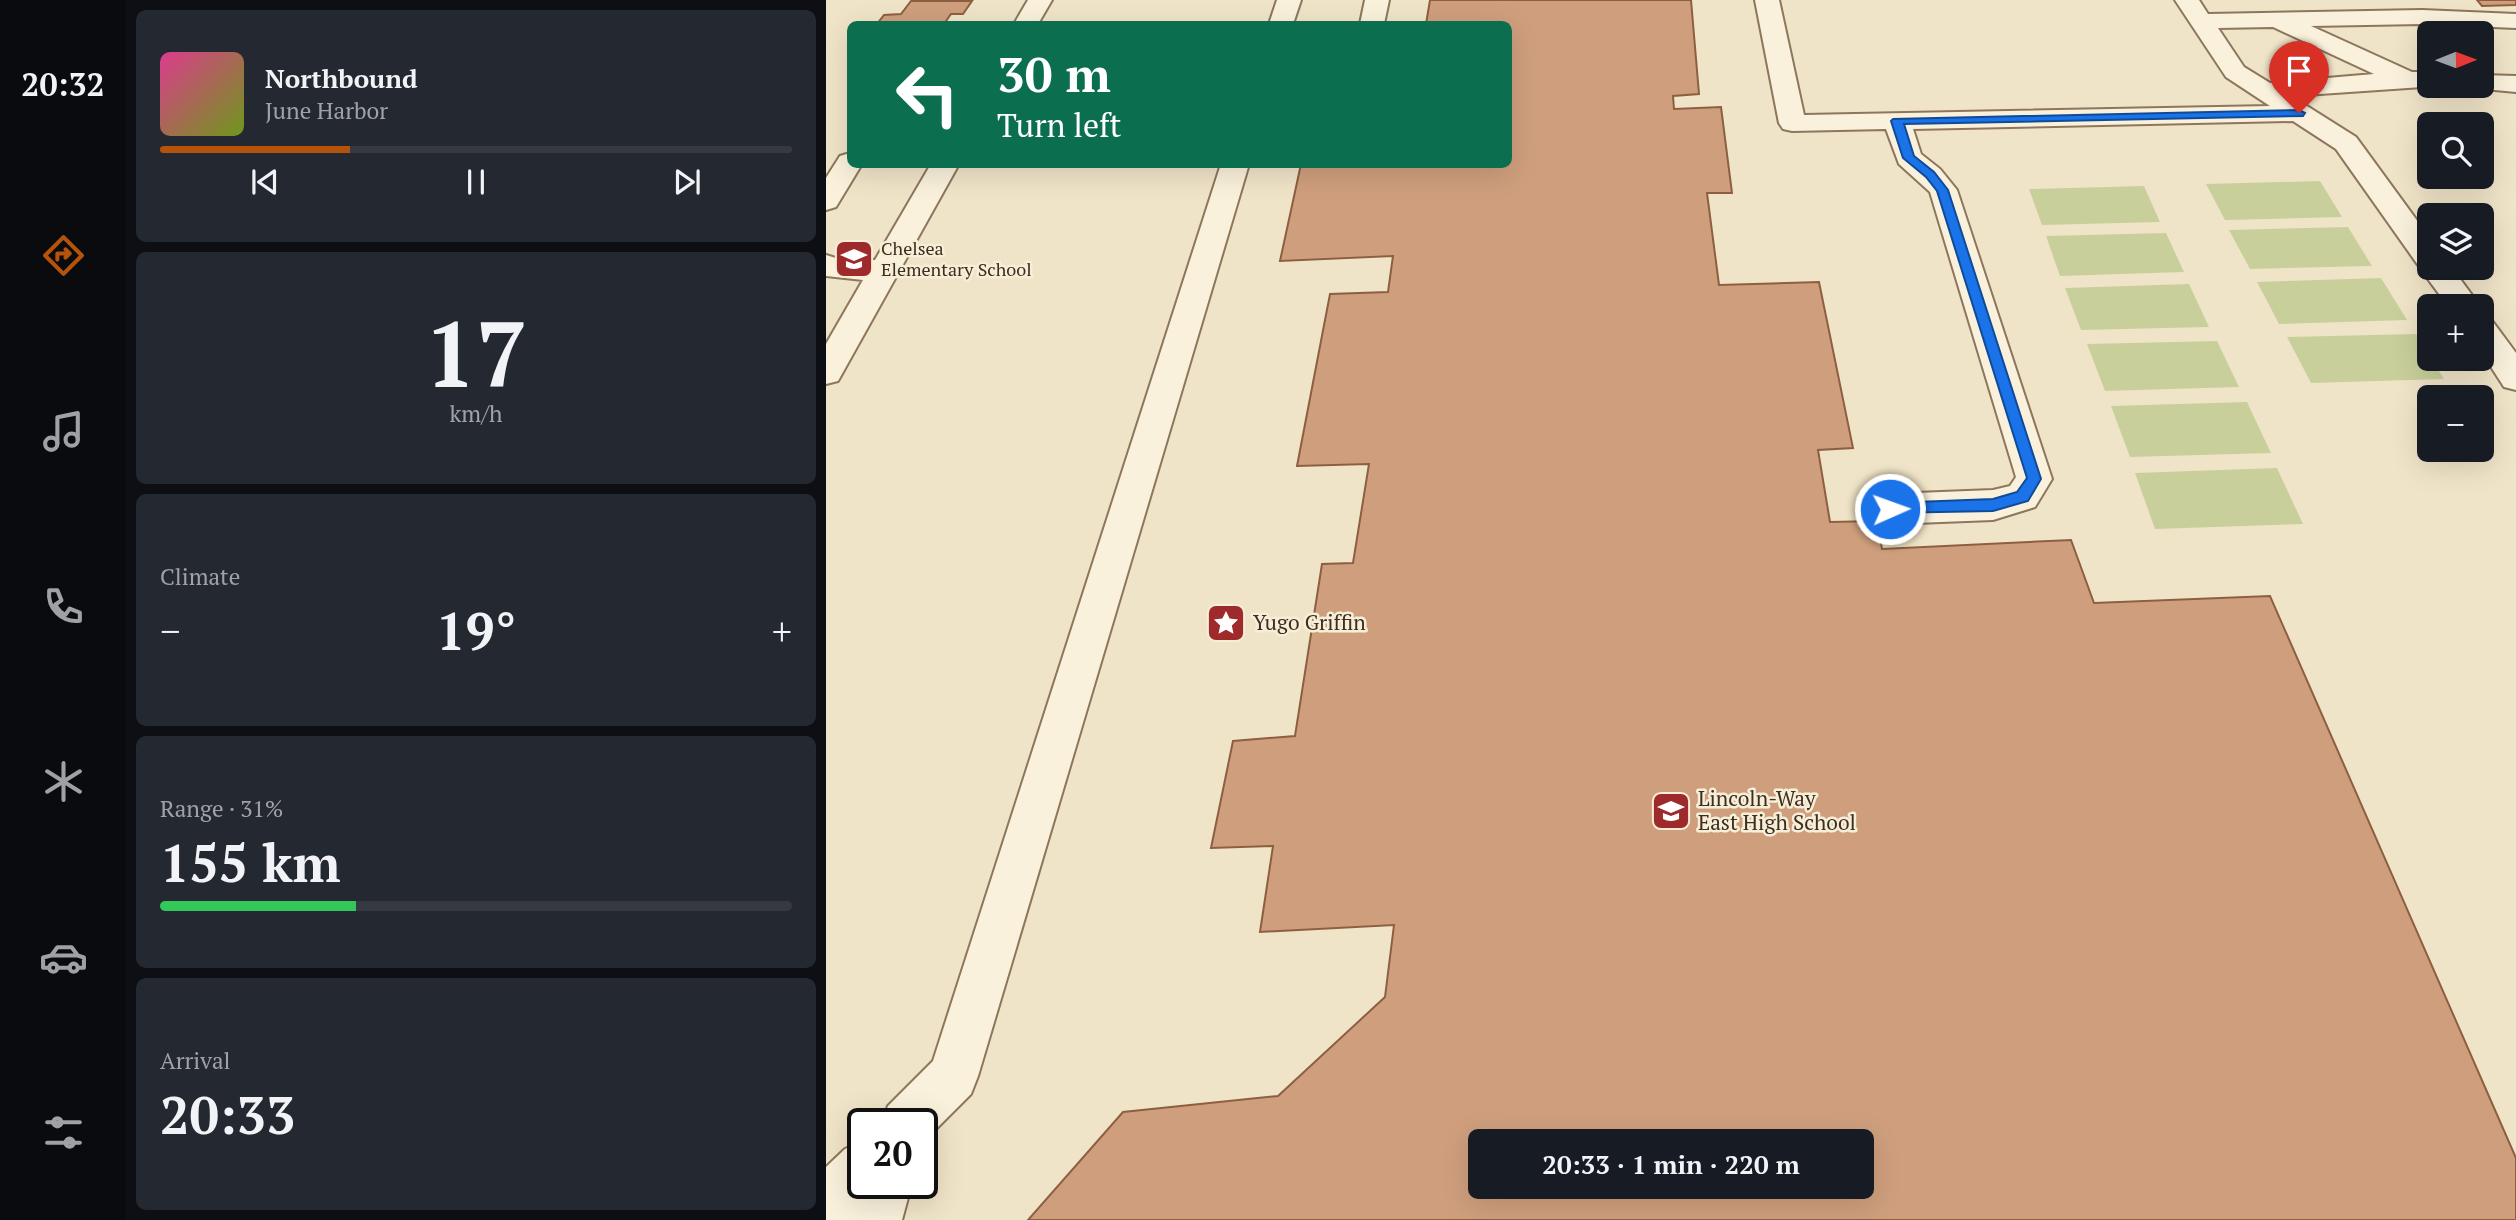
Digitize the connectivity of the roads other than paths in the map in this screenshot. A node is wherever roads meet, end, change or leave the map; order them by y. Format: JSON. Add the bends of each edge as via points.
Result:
{"nodes":[{"id":1,"x":1040,"y":0,"type":"edge"},
{"id":2,"x":1289,"y":0,"type":"edge"},
{"id":3,"x":1377,"y":0,"type":"edge"},
{"id":4,"x":1767,"y":0,"type":"edge"},
{"id":5,"x":2194,"y":10,"type":"edge"},
{"id":6,"x":2277,"y":19,"type":"junction"},
{"id":7,"x":1028,"y":21,"type":"edge"},
{"id":8,"x":1282,"y":21,"type":"edge"},
{"id":9,"x":1373,"y":21,"type":"edge"},
{"id":10,"x":2516,"y":21,"type":"edge"},
{"id":11,"x":2417,"y":79,"type":"edge"},
{"id":12,"x":2417,"y":80,"type":"edge"},
{"id":13,"x":2494,"y":83,"type":"edge"},
{"id":14,"x":2516,"y":84,"type":"edge"},
{"id":15,"x":2265,"y":91,"type":"junction"},
{"id":16,"x":2299,"y":113,"type":"junction"},
{"id":17,"x":1897,"y":121,"type":"junction"},
{"id":18,"x":847,"y":167,"type":"edge"},
{"id":19,"x":943,"y":168,"type":"edge"},
{"id":20,"x":1234,"y":168,"type":"edge"},
{"id":21,"x":826,"y":201,"type":"edge"},
{"id":22,"x":2417,"y":241,"type":"edge"},
{"id":23,"x":826,"y":265,"type":"edge"},
{"id":24,"x":884,"y":271,"type":"junction"},
{"id":25,"x":2494,"y":347,"type":"edge"},
{"id":26,"x":826,"y":372,"type":"edge"},
{"id":27,"x":2516,"y":378,"type":"edge"},
{"id":28,"x":1890,"y":509,"type":"dead end"},
{"id":29,"x":922,"y":1108,"type":"edge"},
{"id":30,"x":847,"y":1183,"type":"edge"},
{"id":31,"x":881,"y":1199,"type":"edge"},
{"id":32,"x":826,"y":1204,"type":"edge"},
{"id":33,"x":874,"y":1220,"type":"edge"}],
"edges":[{"from":1,"to":7,"type":"street"},
{"from":2,"to":8,"type":"street"},
{"from":3,"to":9,"type":"street"},
{"from":4,"to":17,"type":"street","via":[[1793,123]]},
{"from":5,"to":6,"type":"street"},
{"from":5,"to":15,"type":"street","via":[[2235,72]]},
{"from":6,"to":10,"type":"street"},
{"from":6,"to":11,"type":"street"},
{"from":12,"to":15,"type":"street"},
{"from":13,"to":14,"type":"street"},
{"from":15,"to":16,"type":"street"},
{"from":16,"to":17,"type":"street"},
{"from":16,"to":22,"type":"street","via":[[2346,143]]},
{"from":17,"to":28,"type":"street","via":[[1909,158],[1942,190],[2034,479],[2022,497],[1993,505]]},
{"from":18,"to":21,"type":"street"},
{"from":19,"to":24,"type":"street"},
{"from":20,"to":29,"type":"street","via":[[953,1076]]},
{"from":23,"to":24,"type":"street"},
{"from":24,"to":26,"type":"street"},
{"from":25,"to":27,"type":"street"},
{"from":30,"to":32,"type":"street"},
{"from":31,"to":33,"type":"street"}]}
